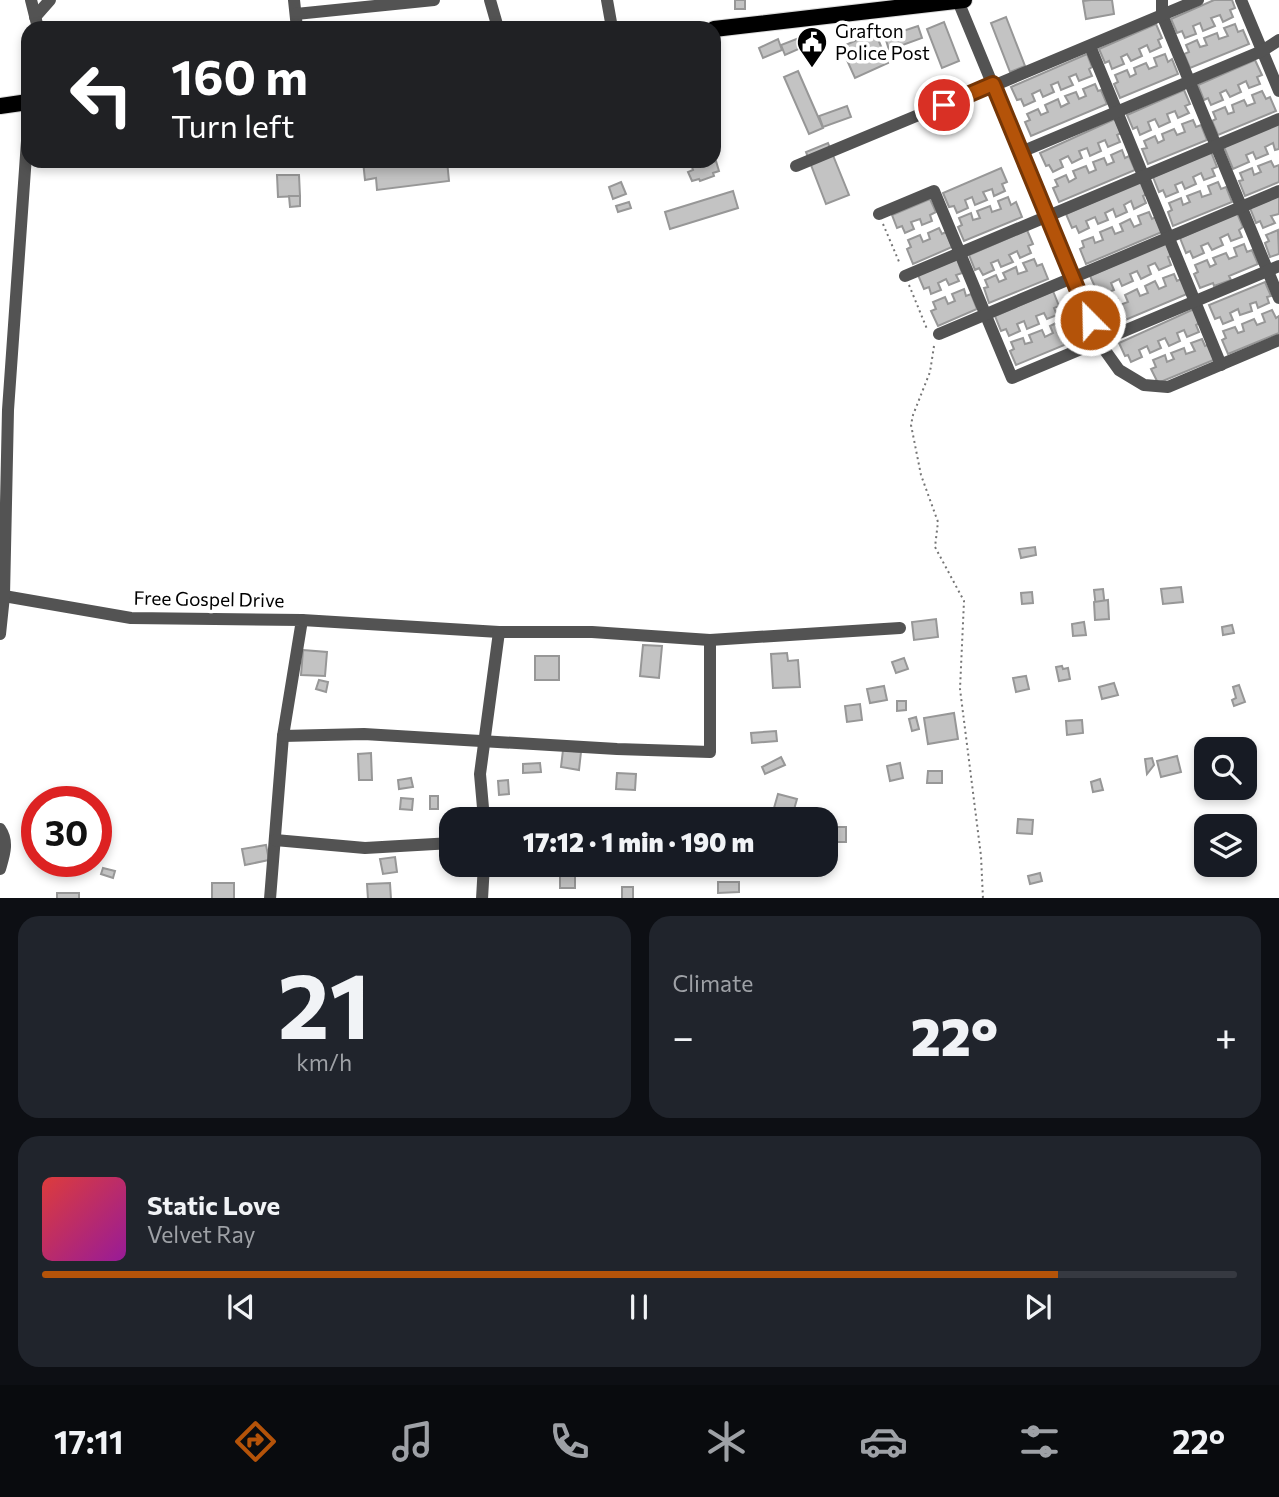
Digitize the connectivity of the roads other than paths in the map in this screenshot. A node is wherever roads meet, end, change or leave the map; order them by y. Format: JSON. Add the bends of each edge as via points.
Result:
{"nodes":[{"id":1,"x":31,"y":0,"type":"edge"},
{"id":2,"x":50,"y":0,"type":"edge"},
{"id":3,"x":294,"y":0,"type":"edge"},
{"id":4,"x":434,"y":0,"type":"edge"},
{"id":5,"x":490,"y":0,"type":"edge"},
{"id":6,"x":607,"y":0,"type":"edge"},
{"id":7,"x":964,"y":0,"type":"edge"},
{"id":8,"x":1162,"y":0,"type":"edge"},
{"id":9,"x":1198,"y":0,"type":"edge"},
{"id":10,"x":1241,"y":0,"type":"edge"},
{"id":11,"x":958,"y":1,"type":"edge"},
{"id":12,"x":296,"y":14,"type":"junction"},
{"id":13,"x":1162,"y":15,"type":"junction"},
{"id":14,"x":36,"y":21,"type":"edge"},
{"id":15,"x":37,"y":21,"type":"edge"},
{"id":16,"x":296,"y":21,"type":"edge"},
{"id":17,"x":496,"y":21,"type":"edge"},
{"id":18,"x":611,"y":21,"type":"edge"},
{"id":19,"x":721,"y":28,"type":"edge"},
{"id":20,"x":1279,"y":40,"type":"edge"},
{"id":21,"x":1090,"y":46,"type":"junction"},
{"id":22,"x":1262,"y":51,"type":"junction"},
{"id":23,"x":1189,"y":81,"type":"junction"},
{"id":24,"x":993,"y":85,"type":"junction"},
{"id":25,"x":1279,"y":91,"type":"edge"},
{"id":26,"x":21,"y":103,"type":"edge"},
{"id":27,"x":0,"y":106,"type":"edge"},
{"id":28,"x":1117,"y":111,"type":"junction"},
{"id":29,"x":1279,"y":119,"type":"edge"},
{"id":30,"x":1216,"y":145,"type":"junction"},
{"id":31,"x":1021,"y":152,"type":"junction"},
{"id":32,"x":796,"y":166,"type":"dead end"},
{"id":33,"x":25,"y":168,"type":"edge"},
{"id":34,"x":1143,"y":176,"type":"junction"},
{"id":35,"x":1279,"y":191,"type":"edge"},
{"id":36,"x":1241,"y":207,"type":"junction"},
{"id":37,"x":879,"y":214,"type":"dead end"},
{"id":38,"x":1047,"y":216,"type":"junction"},
{"id":39,"x":1169,"y":237,"type":"junction"},
{"id":40,"x":960,"y":252,"type":"junction"},
{"id":41,"x":1273,"y":269,"type":"edge"},
{"id":42,"x":905,"y":276,"type":"dead end"},
{"id":43,"x":1073,"y":278,"type":"junction"},
{"id":44,"x":1279,"y":298,"type":"edge"},
{"id":45,"x":1195,"y":301,"type":"junction"},
{"id":46,"x":985,"y":314,"type":"junction"},
{"id":47,"x":939,"y":334,"type":"road end"},
{"id":48,"x":1279,"y":340,"type":"edge"},
{"id":49,"x":1099,"y":342,"type":"junction"},
{"id":50,"x":1221,"y":365,"type":"junction"},
{"id":51,"x":4,"y":596,"type":"junction"},
{"id":52,"x":302,"y":620,"type":"junction"},
{"id":53,"x":900,"y":628,"type":"dead end"},
{"id":54,"x":499,"y":632,"type":"junction"},
{"id":55,"x":0,"y":634,"type":"edge"},
{"id":56,"x":710,"y":640,"type":"junction"},
{"id":57,"x":284,"y":736,"type":"junction"},
{"id":58,"x":483,"y":740,"type":"junction"},
{"id":59,"x":483,"y":807,"type":"edge"},
{"id":60,"x":0,"y":830,"type":"edge"},
{"id":61,"x":275,"y":840,"type":"junction"},
{"id":62,"x":439,"y":844,"type":"edge"},
{"id":63,"x":0,"y":869,"type":"edge"},
{"id":64,"x":483,"y":877,"type":"edge"},
{"id":65,"x":270,"y":898,"type":"edge"},
{"id":66,"x":482,"y":898,"type":"edge"}],
"edges":[{"from":1,"to":14,"type":"street"},
{"from":2,"to":15,"type":"street"},
{"from":3,"to":12,"type":"street"},
{"from":4,"to":12,"type":"street"},
{"from":5,"to":17,"type":"street"},
{"from":6,"to":18,"type":"street"},
{"from":7,"to":11,"type":"main road"},
{"from":8,"to":13,"type":"street"},
{"from":9,"to":13,"type":"street"},
{"from":10,"to":22,"type":"street"},
{"from":11,"to":19,"type":"main road"},
{"from":11,"to":24,"type":"street"},
{"from":12,"to":16,"type":"street"},
{"from":13,"to":21,"type":"street"},
{"from":13,"to":23,"type":"street"},
{"from":20,"to":22,"type":"street"},
{"from":21,"to":24,"type":"street"},
{"from":21,"to":28,"type":"street"},
{"from":22,"to":23,"type":"street"},
{"from":22,"to":25,"type":"street"},
{"from":23,"to":28,"type":"street"},
{"from":23,"to":30,"type":"street"},
{"from":24,"to":31,"type":"street"},
{"from":24,"to":32,"type":"street"},
{"from":26,"to":27,"type":"main road"},
{"from":28,"to":31,"type":"street"},
{"from":28,"to":34,"type":"street"},
{"from":29,"to":30,"type":"street"},
{"from":30,"to":34,"type":"street"},
{"from":30,"to":36,"type":"street"},
{"from":31,"to":38,"type":"street"},
{"from":33,"to":51,"type":"street","via":[[8,410]]},
{"from":34,"to":38,"type":"street"},
{"from":34,"to":39,"type":"street"},
{"from":35,"to":36,"type":"street"},
{"from":36,"to":39,"type":"street"},
{"from":36,"to":41,"type":"street"},
{"from":37,"to":40,"type":"street","via":[[934,191]]},
{"from":38,"to":40,"type":"street"},
{"from":38,"to":43,"type":"street"},
{"from":39,"to":43,"type":"street"},
{"from":39,"to":45,"type":"street"},
{"from":40,"to":42,"type":"street"},
{"from":40,"to":46,"type":"street"},
{"from":41,"to":44,"type":"street"},
{"from":41,"to":45,"type":"street"},
{"from":43,"to":46,"type":"street"},
{"from":43,"to":49,"type":"street"},
{"from":45,"to":49,"type":"street"},
{"from":45,"to":50,"type":"street"},
{"from":46,"to":47,"type":"street"},
{"from":46,"to":49,"type":"street","via":[[1012,378]]},
{"from":48,"to":50,"type":"street"},
{"from":49,"to":50,"type":"street","via":[[1118,370],[1144,386],[1168,387]]},
{"from":51,"to":52,"type":"street","name":"Free Gospel Drive","via":[[131,618]]},
{"from":51,"to":55,"type":"street"},
{"from":52,"to":54,"type":"street"},
{"from":52,"to":57,"type":"street","name":"Free Gospel Drive"},
{"from":53,"to":56,"type":"street"},
{"from":54,"to":56,"type":"street","via":[[592,632]]},
{"from":54,"to":58,"type":"street"},
{"from":56,"to":58,"type":"street","via":[[710,752]]},
{"from":57,"to":58,"type":"street","via":[[364,734]]},
{"from":57,"to":61,"type":"street","name":"Free Gospel Drive"},
{"from":58,"to":59,"type":"street"},
{"from":60,"to":63,"type":"street","via":[[6,848]]},
{"from":61,"to":62,"type":"street","via":[[365,848]]},
{"from":61,"to":65,"type":"street","name":"Free Gospel Drive"},
{"from":64,"to":66,"type":"street"}]}
